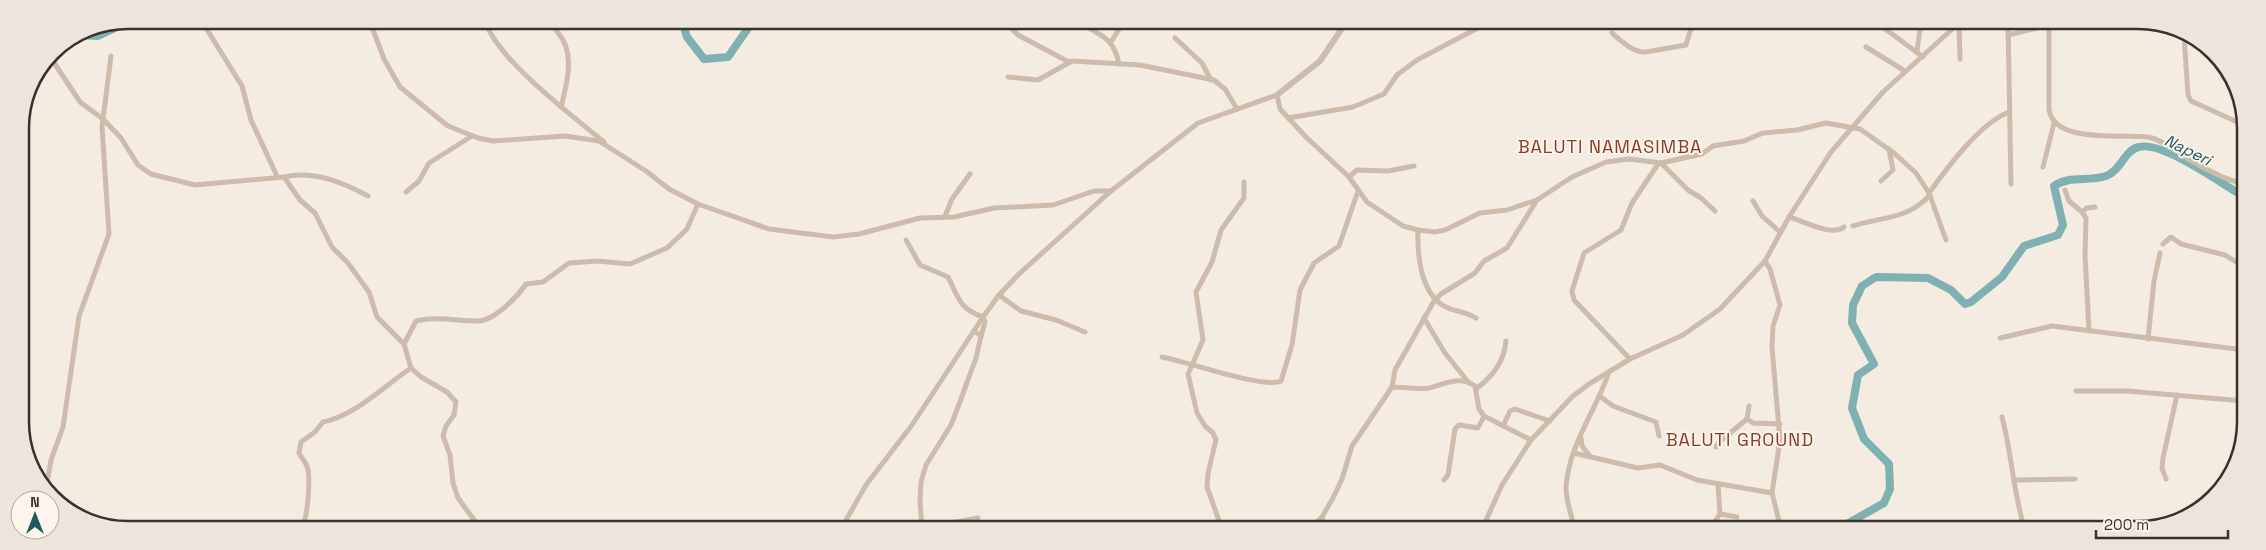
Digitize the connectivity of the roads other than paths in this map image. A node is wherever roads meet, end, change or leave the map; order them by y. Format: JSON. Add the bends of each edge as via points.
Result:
{"nodes":[{"id":1,"x":207,"y":29,"type":"edge"},
{"id":2,"x":373,"y":29,"type":"edge"},
{"id":3,"x":488,"y":29,"type":"edge"},
{"id":4,"x":555,"y":29,"type":"edge"},
{"id":5,"x":1012,"y":29,"type":"edge"},
{"id":6,"x":1091,"y":29,"type":"edge"},
{"id":7,"x":1119,"y":29,"type":"edge"},
{"id":8,"x":1342,"y":29,"type":"edge"},
{"id":9,"x":1476,"y":29,"type":"edge"},
{"id":10,"x":1690,"y":29,"type":"edge"},
{"id":11,"x":1885,"y":29,"type":"edge"},
{"id":12,"x":1920,"y":29,"type":"edge"},
{"id":13,"x":1953,"y":29,"type":"edge"},
{"id":14,"x":1960,"y":29,"type":"edge"},
{"id":15,"x":2008,"y":29,"type":"edge"},
{"id":16,"x":2028,"y":29,"type":"edge"},
{"id":17,"x":2049,"y":29,"type":"edge"},
{"id":18,"x":1612,"y":33,"type":"dead end"},
{"id":19,"x":2008,"y":35,"type":"junction"},
{"id":20,"x":1175,"y":38,"type":"dead end"},
{"id":21,"x":2184,"y":40,"type":"edge"},
{"id":22,"x":1111,"y":42,"type":"junction"},
{"id":23,"x":1866,"y":47,"type":"dead end"},
{"id":24,"x":1917,"y":51,"type":"junction"},
{"id":25,"x":111,"y":56,"type":"dead end"},
{"id":26,"x":1923,"y":57,"type":"junction"},
{"id":27,"x":1960,"y":59,"type":"dead end"},
{"id":28,"x":53,"y":62,"type":"edge"},
{"id":29,"x":1069,"y":62,"type":"junction"},
{"id":30,"x":1119,"y":64,"type":"junction"},
{"id":31,"x":1904,"y":71,"type":"junction"},
{"id":32,"x":1008,"y":77,"type":"dead end"},
{"id":33,"x":1211,"y":80,"type":"junction"},
{"id":34,"x":1277,"y":95,"type":"junction"},
{"id":35,"x":561,"y":107,"type":"junction"},
{"id":36,"x":1237,"y":109,"type":"junction"},
{"id":37,"x":2009,"y":112,"type":"junction"},
{"id":38,"x":1288,"y":118,"type":"junction"},
{"id":39,"x":103,"y":119,"type":"junction"},
{"id":40,"x":2237,"y":122,"type":"edge"},
{"id":41,"x":2054,"y":123,"type":"junction"},
{"id":42,"x":1855,"y":127,"type":"junction"},
{"id":43,"x":472,"y":136,"type":"junction"},
{"id":44,"x":610,"y":146,"type":"junction"},
{"id":45,"x":1889,"y":149,"type":"junction"},
{"id":46,"x":1660,"y":164,"type":"junction"},
{"id":47,"x":1414,"y":166,"type":"dead end"},
{"id":48,"x":2043,"y":167,"type":"dead end"},
{"id":49,"x":970,"y":174,"type":"dead end"},
{"id":50,"x":277,"y":176,"type":"junction"},
{"id":51,"x":284,"y":177,"type":"junction"},
{"id":52,"x":1349,"y":177,"type":"junction"},
{"id":53,"x":2237,"y":181,"type":"edge"},
{"id":54,"x":1244,"y":182,"type":"dead end"},
{"id":55,"x":1881,"y":182,"type":"dead end"},
{"id":56,"x":2011,"y":184,"type":"dead end"},
{"id":57,"x":2066,"y":190,"type":"dead end"},
{"id":58,"x":1111,"y":191,"type":"junction"},
{"id":59,"x":1358,"y":191,"type":"junction"},
{"id":60,"x":406,"y":192,"type":"dead end"},
{"id":61,"x":1930,"y":194,"type":"junction"},
{"id":62,"x":368,"y":196,"type":"dead end"},
{"id":63,"x":1537,"y":200,"type":"junction"},
{"id":64,"x":1753,"y":201,"type":"dead end"},
{"id":65,"x":698,"y":204,"type":"junction"},
{"id":66,"x":2095,"y":207,"type":"dead end"},
{"id":67,"x":1715,"y":211,"type":"dead end"},
{"id":68,"x":2082,"y":212,"type":"junction"},
{"id":69,"x":945,"y":216,"type":"junction"},
{"id":70,"x":1789,"y":217,"type":"junction"},
{"id":71,"x":1853,"y":226,"type":"dead end"},
{"id":72,"x":1844,"y":227,"type":"dead end"},
{"id":73,"x":1418,"y":230,"type":"junction"},
{"id":74,"x":1780,"y":232,"type":"junction"},
{"id":75,"x":906,"y":240,"type":"dead end"},
{"id":76,"x":1946,"y":240,"type":"dead end"},
{"id":77,"x":2163,"y":244,"type":"dead end"},
{"id":78,"x":2160,"y":254,"type":"dead end"},
{"id":79,"x":1765,"y":261,"type":"junction"},
{"id":80,"x":2237,"y":263,"type":"edge"},
{"id":81,"x":999,"y":294,"type":"junction"},
{"id":82,"x":1434,"y":301,"type":"junction"},
{"id":83,"x":983,"y":317,"type":"junction"},
{"id":84,"x":1424,"y":318,"type":"junction"},
{"id":85,"x":1476,"y":318,"type":"dead end"},
{"id":86,"x":974,"y":331,"type":"junction"},
{"id":87,"x":2089,"y":331,"type":"junction"},
{"id":88,"x":1085,"y":332,"type":"dead end"},
{"id":89,"x":981,"y":336,"type":"junction"},
{"id":90,"x":2000,"y":338,"type":"dead end"},
{"id":91,"x":2148,"y":338,"type":"junction"},
{"id":92,"x":1506,"y":341,"type":"dead end"},
{"id":93,"x":404,"y":344,"type":"junction"},
{"id":94,"x":2237,"y":349,"type":"edge"},
{"id":95,"x":1162,"y":356,"type":"dead end"},
{"id":96,"x":1630,"y":359,"type":"junction"},
{"id":97,"x":1192,"y":364,"type":"junction"},
{"id":98,"x":411,"y":368,"type":"junction"},
{"id":99,"x":1609,"y":372,"type":"junction"},
{"id":100,"x":1469,"y":382,"type":"junction"},
{"id":101,"x":1392,"y":387,"type":"junction"},
{"id":102,"x":1476,"y":389,"type":"junction"},
{"id":103,"x":2076,"y":391,"type":"dead end"},
{"id":104,"x":2177,"y":395,"type":"junction"},
{"id":105,"x":1601,"y":397,"type":"junction"},
{"id":106,"x":2237,"y":400,"type":"edge"},
{"id":107,"x":1749,"y":406,"type":"dead end"},
{"id":108,"x":1484,"y":416,"type":"junction"},
{"id":109,"x":2002,"y":417,"type":"dead end"},
{"id":110,"x":1747,"y":419,"type":"junction"},
{"id":111,"x":1550,"y":421,"type":"junction"},
{"id":112,"x":1780,"y":424,"type":"junction"},
{"id":113,"x":1503,"y":426,"type":"junction"},
{"id":114,"x":1581,"y":435,"type":"junction"},
{"id":115,"x":1659,"y":436,"type":"dead end"},
{"id":116,"x":1531,"y":440,"type":"junction"},
{"id":117,"x":1716,"y":447,"type":"dead end"},
{"id":118,"x":1574,"y":453,"type":"junction"},
{"id":119,"x":1590,"y":456,"type":"junction"},
{"id":120,"x":2075,"y":479,"type":"dead end"},
{"id":121,"x":2166,"y":479,"type":"dead end"},
{"id":122,"x":1444,"y":480,"type":"dead end"},
{"id":123,"x":2015,"y":480,"type":"junction"},
{"id":124,"x":47,"y":481,"type":"edge"},
{"id":125,"x":1718,"y":484,"type":"junction"},
{"id":126,"x":1772,"y":493,"type":"junction"},
{"id":127,"x":1720,"y":514,"type":"junction"},
{"id":128,"x":1322,"y":517,"type":"junction"},
{"id":129,"x":1737,"y":517,"type":"dead end"},
{"id":130,"x":978,"y":518,"type":"dead end"},
{"id":131,"x":305,"y":521,"type":"edge"},
{"id":132,"x":475,"y":521,"type":"edge"},
{"id":133,"x":846,"y":521,"type":"edge"},
{"id":134,"x":922,"y":521,"type":"edge"},
{"id":135,"x":962,"y":521,"type":"edge"},
{"id":136,"x":1219,"y":521,"type":"edge"},
{"id":137,"x":1318,"y":521,"type":"edge"},
{"id":138,"x":1323,"y":521,"type":"edge"},
{"id":139,"x":1486,"y":521,"type":"edge"},
{"id":140,"x":1572,"y":521,"type":"edge"},
{"id":141,"x":1715,"y":521,"type":"edge"},
{"id":142,"x":1779,"y":521,"type":"edge"},
{"id":143,"x":2022,"y":521,"type":"edge"}],
"edges":[{"from":1,"to":50,"type":"street","via":[[242,86],[251,120]]},
{"from":2,"to":43,"type":"street","via":[[384,59],[404,92],[448,126]]},
{"from":3,"to":35,"type":"street","via":[[499,46]]},
{"from":4,"to":35,"type":"street","via":[[564,40],[568,72]]},
{"from":5,"to":29,"type":"street"},
{"from":6,"to":22,"type":"street"},
{"from":7,"to":22,"type":"street"},
{"from":8,"to":34,"type":"street","via":[[1320,61]]},
{"from":9,"to":38,"type":"street","via":[[1417,60],[1397,76],[1384,94],[1353,107]]},
{"from":10,"to":18,"type":"street","via":[[1686,44],[1643,53]]},
{"from":11,"to":24,"type":"street"},
{"from":12,"to":24,"type":"street"},
{"from":13,"to":26,"type":"street"},
{"from":14,"to":27,"type":"street"},
{"from":15,"to":19,"type":"street"},
{"from":16,"to":19,"type":"street"},
{"from":17,"to":41,"type":"street","via":[[2049,109]]},
{"from":19,"to":37,"type":"street"},
{"from":20,"to":33,"type":"street","via":[[1202,63]]},
{"from":21,"to":40,"type":"street","via":[[2191,101]]},
{"from":22,"to":30,"type":"street"},
{"from":23,"to":31,"type":"street"},
{"from":24,"to":26,"type":"street"},
{"from":25,"to":39,"type":"street"},
{"from":26,"to":31,"type":"street"},
{"from":28,"to":39,"type":"street","via":[[80,102]]},
{"from":29,"to":30,"type":"street"},
{"from":29,"to":32,"type":"street","via":[[1038,80]]},
{"from":30,"to":33,"type":"street"},
{"from":31,"to":42,"type":"street"},
{"from":33,"to":36,"type":"street","via":[[1225,89]]},
{"from":34,"to":36,"type":"street"},
{"from":34,"to":38,"type":"street","via":[[1280,109]]},
{"from":35,"to":44,"type":"street"},
{"from":36,"to":58,"type":"street","via":[[1198,123]]},
{"from":37,"to":56,"type":"street"},
{"from":37,"to":61,"type":"street","via":[[1984,128],[1950,165]]},
{"from":38,"to":52,"type":"street"},
{"from":39,"to":50,"type":"street","via":[[121,138],[138,165],[151,174],[195,185]]},
{"from":39,"to":124,"type":"street","via":[[109,234],[79,316],[63,427]]},
{"from":41,"to":48,"type":"street"},
{"from":41,"to":53,"type":"street","via":[[2068,131],[2089,135],[2154,138],[2195,162]]},
{"from":42,"to":45,"type":"street"},
{"from":42,"to":46,"type":"street","via":[[1818,123],[1797,130],[1763,133],[1744,141],[1712,146],[1702,154]]},
{"from":42,"to":70,"type":"street","via":[[1831,152]]},
{"from":43,"to":44,"type":"street","via":[[493,141],[565,136]]},
{"from":43,"to":60,"type":"street","via":[[428,163],[418,181]]},
{"from":44,"to":65,"type":"street","via":[[669,189]]},
{"from":45,"to":55,"type":"street","via":[[1894,168]]},
{"from":45,"to":61,"type":"street","via":[[1916,172]]},
{"from":46,"to":63,"type":"street","via":[[1629,159],[1606,162],[1572,177]]},
{"from":46,"to":67,"type":"street"},
{"from":46,"to":96,"type":"street","via":[[1632,203],[1621,230],[1584,253],[1572,291],[1574,300]]},
{"from":47,"to":52,"type":"street","via":[[1388,171],[1357,170]]},
{"from":49,"to":69,"type":"street","via":[[952,199]]},
{"from":50,"to":51,"type":"street"},
{"from":51,"to":62,"type":"street","via":[[299,173],[311,175]]},
{"from":51,"to":93,"type":"street","via":[[300,200],[315,213],[332,247],[369,292],[377,317]]},
{"from":52,"to":59,"type":"street"},
{"from":54,"to":97,"type":"street","via":[[1244,198],[1220,230],[1212,262],[1196,292],[1203,340]]},
{"from":57,"to":68,"type":"street","via":[[2069,201]]},
{"from":58,"to":69,"type":"street","via":[[1094,191],[1053,205],[994,208],[964,216]]},
{"from":58,"to":81,"type":"street"},
{"from":59,"to":73,"type":"street","via":[[1378,210],[1403,226]]},
{"from":59,"to":97,"type":"street","via":[[1339,246],[1314,262],[1300,290],[1292,345],[1281,381],[1268,383],[1246,379]]},
{"from":61,"to":71,"type":"street","via":[[1906,214]]},
{"from":61,"to":76,"type":"street"},
{"from":63,"to":73,"type":"street","via":[[1507,210],[1480,213],[1445,230]]},
{"from":63,"to":82,"type":"street","via":[[1508,248],[1484,262],[1475,273]]},
{"from":64,"to":74,"type":"street","via":[[1762,216]]},
{"from":65,"to":69,"type":"street","via":[[769,230],[833,237],[876,231],[920,218]]},
{"from":65,"to":93,"type":"street","via":[[687,230],[666,248],[630,264],[598,260],[569,263],[543,282],[526,284],[514,301],[483,320],[416,321]]},
{"from":66,"to":68,"type":"street"},
{"from":68,"to":87,"type":"street","via":[[2086,221]]},
{"from":70,"to":72,"type":"street","via":[[1832,231]]},
{"from":70,"to":74,"type":"street"},
{"from":73,"to":82,"type":"street","via":[[1418,262]]},
{"from":74,"to":79,"type":"street"},
{"from":75,"to":83,"type":"street","via":[[917,262],[948,277],[951,288],[964,307]]},
{"from":77,"to":80,"type":"street","via":[[2171,237],[2181,244],[2225,255]]},
{"from":78,"to":91,"type":"street"},
{"from":79,"to":96,"type":"street","via":[[1720,309],[1694,328]]},
{"from":79,"to":112,"type":"street","via":[[1779,301],[1772,347]]},
{"from":81,"to":83,"type":"street"},
{"from":81,"to":88,"type":"street","via":[[1021,311]]},
{"from":82,"to":84,"type":"street"},
{"from":82,"to":85,"type":"street"},
{"from":83,"to":86,"type":"street"},
{"from":83,"to":89,"type":"street","via":[[985,322]]},
{"from":84,"to":100,"type":"street","via":[[1445,353]]},
{"from":84,"to":101,"type":"street","via":[[1395,370]]},
{"from":86,"to":89,"type":"street"},
{"from":86,"to":133,"type":"street","via":[[912,425],[866,485]]},
{"from":87,"to":90,"type":"street","via":[[2048,326]]},
{"from":87,"to":91,"type":"street"},
{"from":89,"to":134,"type":"street","via":[[958,407],[926,465],[921,482]]},
{"from":91,"to":94,"type":"street"},
{"from":92,"to":102,"type":"street","via":[[1496,371]]},
{"from":93,"to":98,"type":"street"},
{"from":95,"to":97,"type":"street"},
{"from":96,"to":99,"type":"street"},
{"from":97,"to":136,"type":"street","via":[[1188,374],[1196,413],[1216,440],[1207,487]]},
{"from":98,"to":131,"type":"street","via":[[364,402],[323,422],[302,442],[299,453],[307,466],[309,478]]},
{"from":98,"to":132,"type":"street","via":[[447,392],[456,402],[454,415],[443,436],[458,498]]},
{"from":99,"to":105,"type":"street"},
{"from":99,"to":111,"type":"street","via":[[1573,396]]},
{"from":100,"to":101,"type":"street","via":[[1451,381],[1430,388]]},
{"from":100,"to":102,"type":"street"},
{"from":101,"to":128,"type":"street","via":[[1352,446],[1342,478]]},
{"from":102,"to":108,"type":"street","via":[[1479,409]]},
{"from":103,"to":104,"type":"street"},
{"from":104,"to":106,"type":"street"},
{"from":104,"to":121,"type":"street","via":[[2163,458]]},
{"from":105,"to":114,"type":"street"},
{"from":105,"to":115,"type":"street","via":[[1613,406],[1656,422]]},
{"from":107,"to":110,"type":"street"},
{"from":108,"to":113,"type":"street"},
{"from":108,"to":122,"type":"street","via":[[1478,428],[1462,425],[1455,429],[1448,475]]},
{"from":109,"to":123,"type":"street"},
{"from":110,"to":112,"type":"street","via":[[1753,423]]},
{"from":110,"to":117,"type":"street"},
{"from":111,"to":113,"type":"street","via":[[1516,409],[1510,411]]},
{"from":111,"to":116,"type":"street"},
{"from":112,"to":126,"type":"street"},
{"from":113,"to":116,"type":"street"},
{"from":114,"to":118,"type":"street"},
{"from":114,"to":119,"type":"street","via":[[1582,446]]},
{"from":116,"to":139,"type":"street","via":[[1502,485]]},
{"from":118,"to":119,"type":"street"},
{"from":118,"to":140,"type":"street","via":[[1566,492]]},
{"from":119,"to":125,"type":"street","via":[[1638,468],[1660,465],[1697,480]]},
{"from":120,"to":123,"type":"street"},
{"from":123,"to":143,"type":"street"},
{"from":125,"to":126,"type":"street"},
{"from":125,"to":127,"type":"street"},
{"from":126,"to":142,"type":"street"},
{"from":127,"to":129,"type":"street"},
{"from":127,"to":141,"type":"street"},
{"from":128,"to":137,"type":"street"},
{"from":128,"to":138,"type":"street"},
{"from":130,"to":135,"type":"street"}]}
